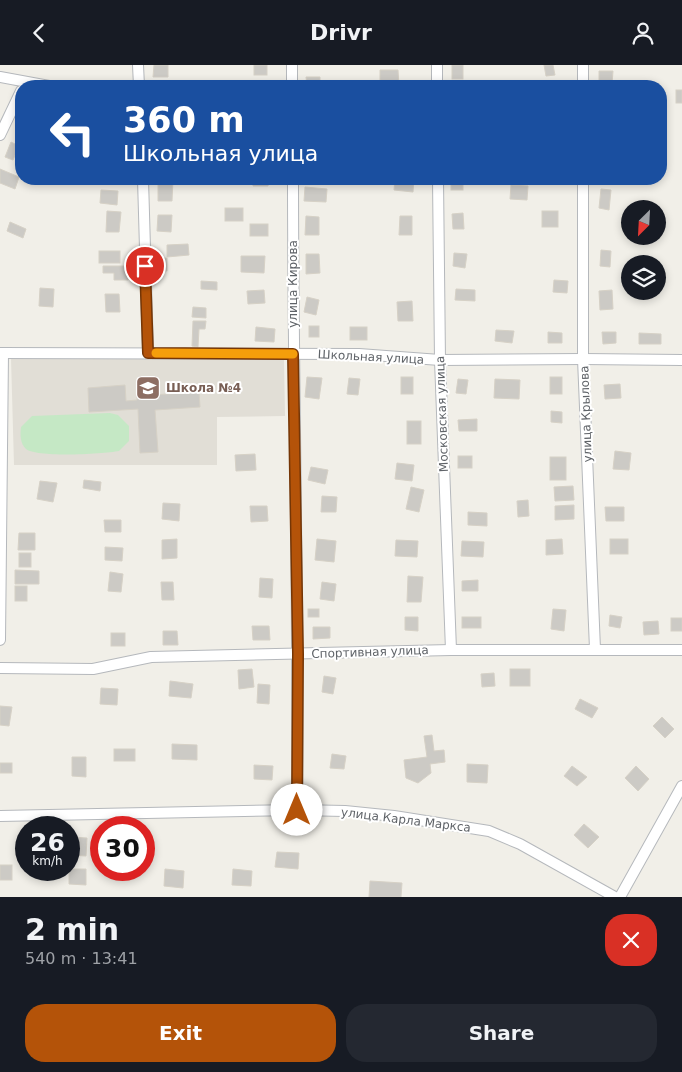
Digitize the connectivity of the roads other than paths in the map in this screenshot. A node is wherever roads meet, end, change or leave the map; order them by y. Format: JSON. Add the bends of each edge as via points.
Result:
{"nodes":[{"id":1,"x":138,"y":65,"type":"edge"},
{"id":2,"x":292,"y":65,"type":"edge"},
{"id":3,"x":437,"y":65,"type":"edge"},
{"id":4,"x":583,"y":65,"type":"edge"},
{"id":5,"x":0,"y":77,"type":"edge"},
{"id":6,"x":138,"y":80,"type":"edge"},
{"id":7,"x":292,"y":80,"type":"edge"},
{"id":8,"x":438,"y":80,"type":"edge"},
{"id":9,"x":583,"y":80,"type":"edge"},
{"id":10,"x":15,"y":84,"type":"edge"},
{"id":11,"x":15,"y":104,"type":"edge"},
{"id":12,"x":0,"y":135,"type":"edge"},
{"id":13,"x":143,"y":185,"type":"edge"},
{"id":14,"x":293,"y":185,"type":"edge"},
{"id":15,"x":438,"y":185,"type":"edge"},
{"id":16,"x":583,"y":185,"type":"edge"},
{"id":17,"x":2,"y":353,"type":"edge"},
{"id":18,"x":148,"y":353,"type":"junction"},
{"id":19,"x":293,"y":354,"type":"junction"},
{"id":20,"x":584,"y":359,"type":"junction"},
{"id":21,"x":682,"y":360,"type":"edge"},
{"id":22,"x":440,"y":361,"type":"junction"},
{"id":23,"x":0,"y":640,"type":"edge"},
{"id":24,"x":595,"y":649,"type":"junction"},
{"id":25,"x":451,"y":650,"type":"junction"},
{"id":26,"x":682,"y":650,"type":"edge"},
{"id":27,"x":298,"y":654,"type":"junction"},
{"id":28,"x":0,"y":668,"type":"edge"},
{"id":29,"x":682,"y":786,"type":"edge"},
{"id":30,"x":297,"y":810,"type":"junction"},
{"id":31,"x":0,"y":816,"type":"edge"},
{"id":32,"x":615,"y":897,"type":"edge"},
{"id":33,"x":620,"y":897,"type":"edge"}],
"edges":[{"from":1,"to":6,"type":"street"},
{"from":2,"to":7,"type":"street"},
{"from":3,"to":8,"type":"street"},
{"from":4,"to":9,"type":"street"},
{"from":5,"to":10,"type":"street"},
{"from":11,"to":12,"type":"street"},
{"from":13,"to":18,"type":"street"},
{"from":14,"to":19,"type":"street","name":"улица Кирова"},
{"from":15,"to":22,"type":"street","name":"Московская улица"},
{"from":16,"to":20,"type":"street","name":"улица Крылова"},
{"from":17,"to":18,"type":"street","name":"Школьная улица"},
{"from":17,"to":23,"type":"street"},
{"from":18,"to":19,"type":"street","name":"Школьная улица"},
{"from":19,"to":22,"type":"street","name":"Школьная улица","via":[[359,354]]},
{"from":19,"to":27,"type":"street","name":"улица Кирова"},
{"from":20,"to":21,"type":"street","name":"Школьная улица"},
{"from":20,"to":22,"type":"street","name":"Школьная улица"},
{"from":20,"to":24,"type":"street","name":"улица Крылова"},
{"from":22,"to":25,"type":"street","name":"Московская улица"},
{"from":24,"to":25,"type":"street","name":"Спортивная улица"},
{"from":24,"to":26,"type":"street","name":"Спортивная улица"},
{"from":25,"to":27,"type":"street","name":"Спортивная улица"},
{"from":27,"to":28,"type":"street","name":"Спортивная улица","via":[[151,657],[93,669]]},
{"from":27,"to":30,"type":"street","name":"улица Кирова"},
{"from":29,"to":33,"type":"street"},
{"from":30,"to":31,"type":"street","name":"улица Карла Маркса"},
{"from":30,"to":32,"type":"street","name":"улица Карла Маркса","via":[[394,816],[489,831],[520,844]]}]}
